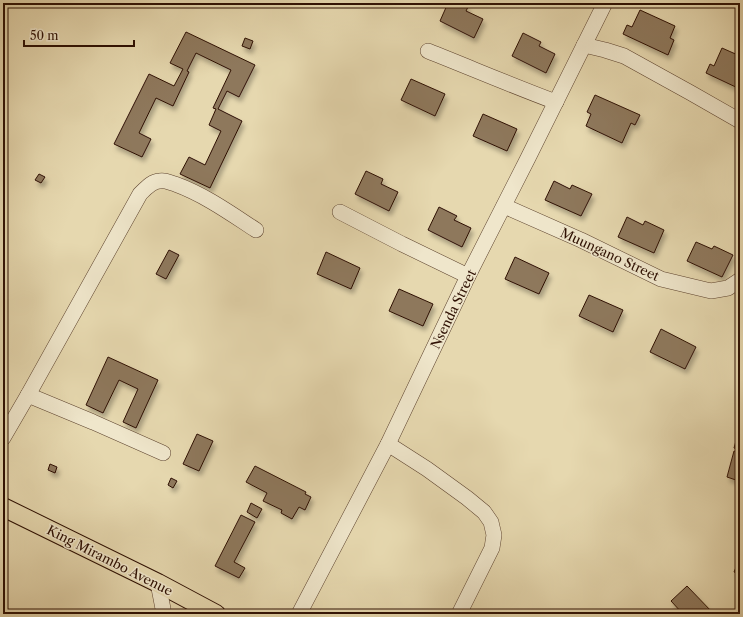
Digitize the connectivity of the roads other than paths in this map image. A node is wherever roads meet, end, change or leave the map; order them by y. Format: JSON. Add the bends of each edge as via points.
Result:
{"nodes":[{"id":1,"x":605,"y":3,"type":"edge"},
{"id":2,"x":584,"y":45,"type":"junction"},
{"id":3,"x":428,"y":50,"type":"dead end"},
{"id":4,"x":556,"y":102,"type":"junction"},
{"id":5,"x":740,"y":121,"type":"edge"},
{"id":6,"x":504,"y":206,"type":"junction"},
{"id":7,"x":340,"y":212,"type":"dead end"},
{"id":8,"x":256,"y":230,"type":"dead end"},
{"id":9,"x":468,"y":276,"type":"junction"},
{"id":10,"x":740,"y":280,"type":"edge"},
{"id":11,"x":28,"y":395,"type":"junction"},
{"id":12,"x":3,"y":438,"type":"edge"},
{"id":13,"x":388,"y":444,"type":"junction"},
{"id":14,"x":163,"y":453,"type":"dead end"},
{"id":15,"x":3,"y":508,"type":"edge"},
{"id":16,"x":158,"y":583,"type":"junction"},
{"id":17,"x":164,"y":614,"type":"edge"},
{"id":18,"x":216,"y":614,"type":"edge"},
{"id":19,"x":299,"y":614,"type":"edge"},
{"id":20,"x":459,"y":614,"type":"edge"}],
"edges":[{"from":1,"to":2,"type":"street","name":"Nsenda Street"},
{"from":2,"to":4,"type":"street","name":"Nsenda Street"},
{"from":2,"to":5,"type":"street","via":[[624,56]]},
{"from":3,"to":4,"type":"street"},
{"from":4,"to":6,"type":"street","name":"Nsenda Street"},
{"from":6,"to":9,"type":"street","name":"Nsenda Street"},
{"from":6,"to":10,"type":"street","name":"Muungano Street","via":[[661,279],[711,290],[728,288]]},
{"from":7,"to":9,"type":"street"},
{"from":8,"to":11,"type":"street","via":[[215,203],[183,187],[159,180],[149,185],[140,194]]},
{"from":9,"to":13,"type":"street","name":"Nsenda Street"},
{"from":11,"to":12,"type":"street"},
{"from":11,"to":14,"type":"street"},
{"from":13,"to":19,"type":"street","name":"Nsenda Street"},
{"from":13,"to":20,"type":"street","via":[[467,498],[484,512],[491,522],[494,534],[492,548]]},
{"from":15,"to":16,"type":"main road","name":"King Mirambo Avenue"},
{"from":16,"to":17,"type":"street"},
{"from":16,"to":18,"type":"main road","name":"King Mirambo Avenue"}]}
